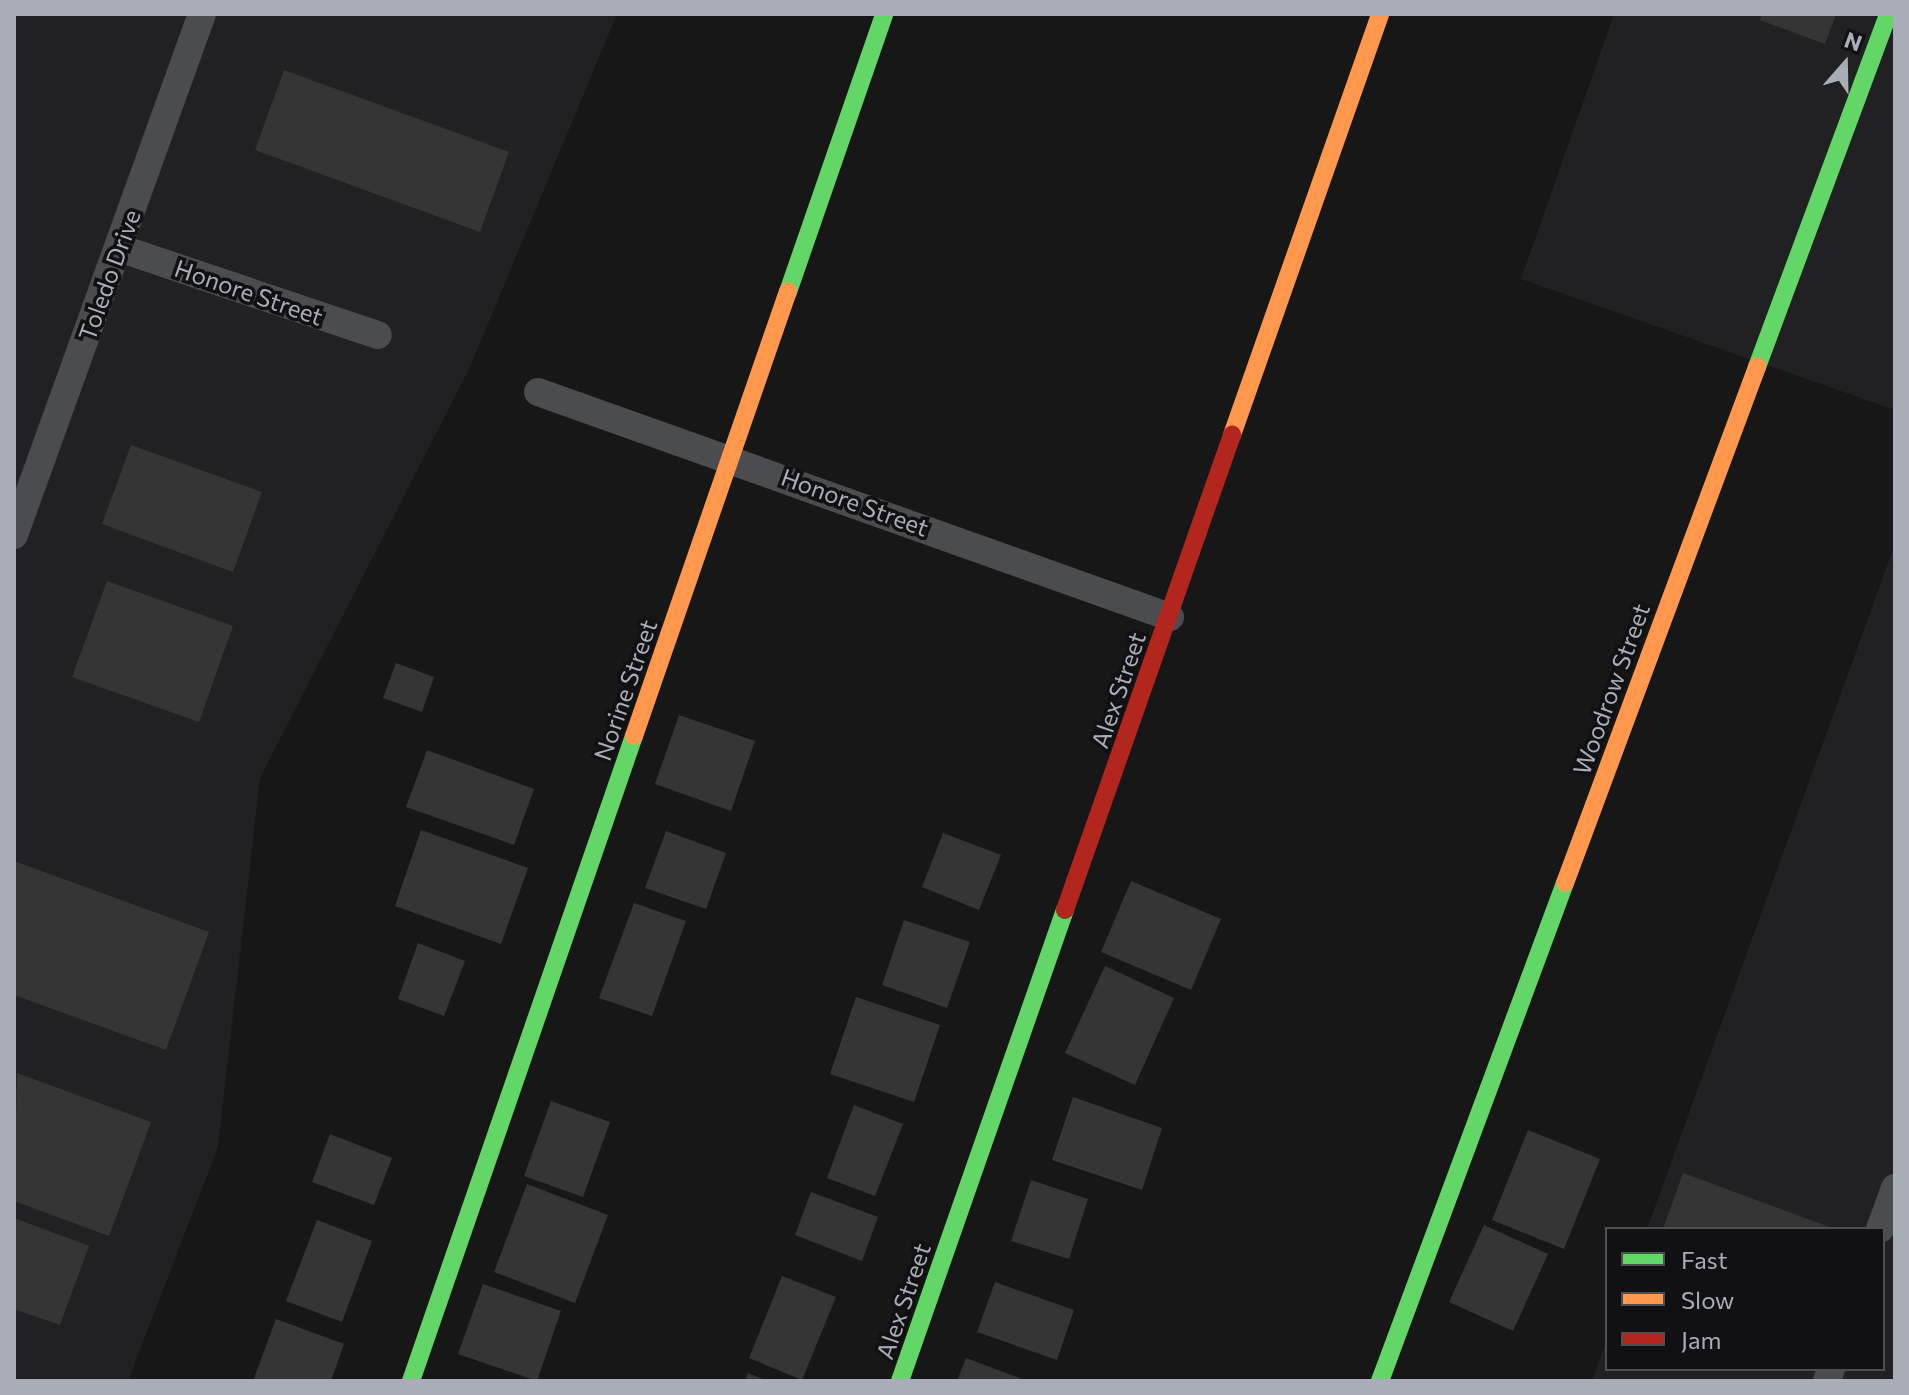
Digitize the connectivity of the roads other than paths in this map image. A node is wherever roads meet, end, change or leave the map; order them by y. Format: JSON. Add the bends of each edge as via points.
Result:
{"nodes":[{"id":1,"x":202,"y":14,"type":"edge"},
{"id":2,"x":884,"y":14,"type":"edge"},
{"id":3,"x":1380,"y":14,"type":"edge"},
{"id":4,"x":1888,"y":14,"type":"edge"},
{"id":5,"x":119,"y":248,"type":"junction"},
{"id":6,"x":378,"y":335,"type":"dead end"},
{"id":7,"x":538,"y":392,"type":"dead end"},
{"id":8,"x":731,"y":456,"type":"junction"},
{"id":9,"x":14,"y":535,"type":"edge"},
{"id":10,"x":1170,"y":617,"type":"junction"},
{"id":11,"x":1895,"y":1188,"type":"edge"},
{"id":12,"x":1881,"y":1227,"type":"edge"},
{"id":13,"x":411,"y":1381,"type":"edge"},
{"id":14,"x":900,"y":1381,"type":"edge"},
{"id":15,"x":1380,"y":1381,"type":"edge"}],
"edges":[{"from":1,"to":5,"type":"street","name":"Toledo Drive"},
{"from":2,"to":8,"type":"street","name":"Norine Street"},
{"from":3,"to":10,"type":"street","name":"Alex Street"},
{"from":4,"to":15,"type":"street","name":"Woodrow Street"},
{"from":5,"to":6,"type":"street","name":"Honore Street"},
{"from":5,"to":9,"type":"street","name":"Toledo Drive"},
{"from":7,"to":8,"type":"street","name":"Honore Street"},
{"from":8,"to":10,"type":"street","name":"Honore Street"},
{"from":8,"to":13,"type":"street","name":"Norine Street"},
{"from":10,"to":14,"type":"street","name":"Alex Street"},
{"from":11,"to":12,"type":"street"}]}
